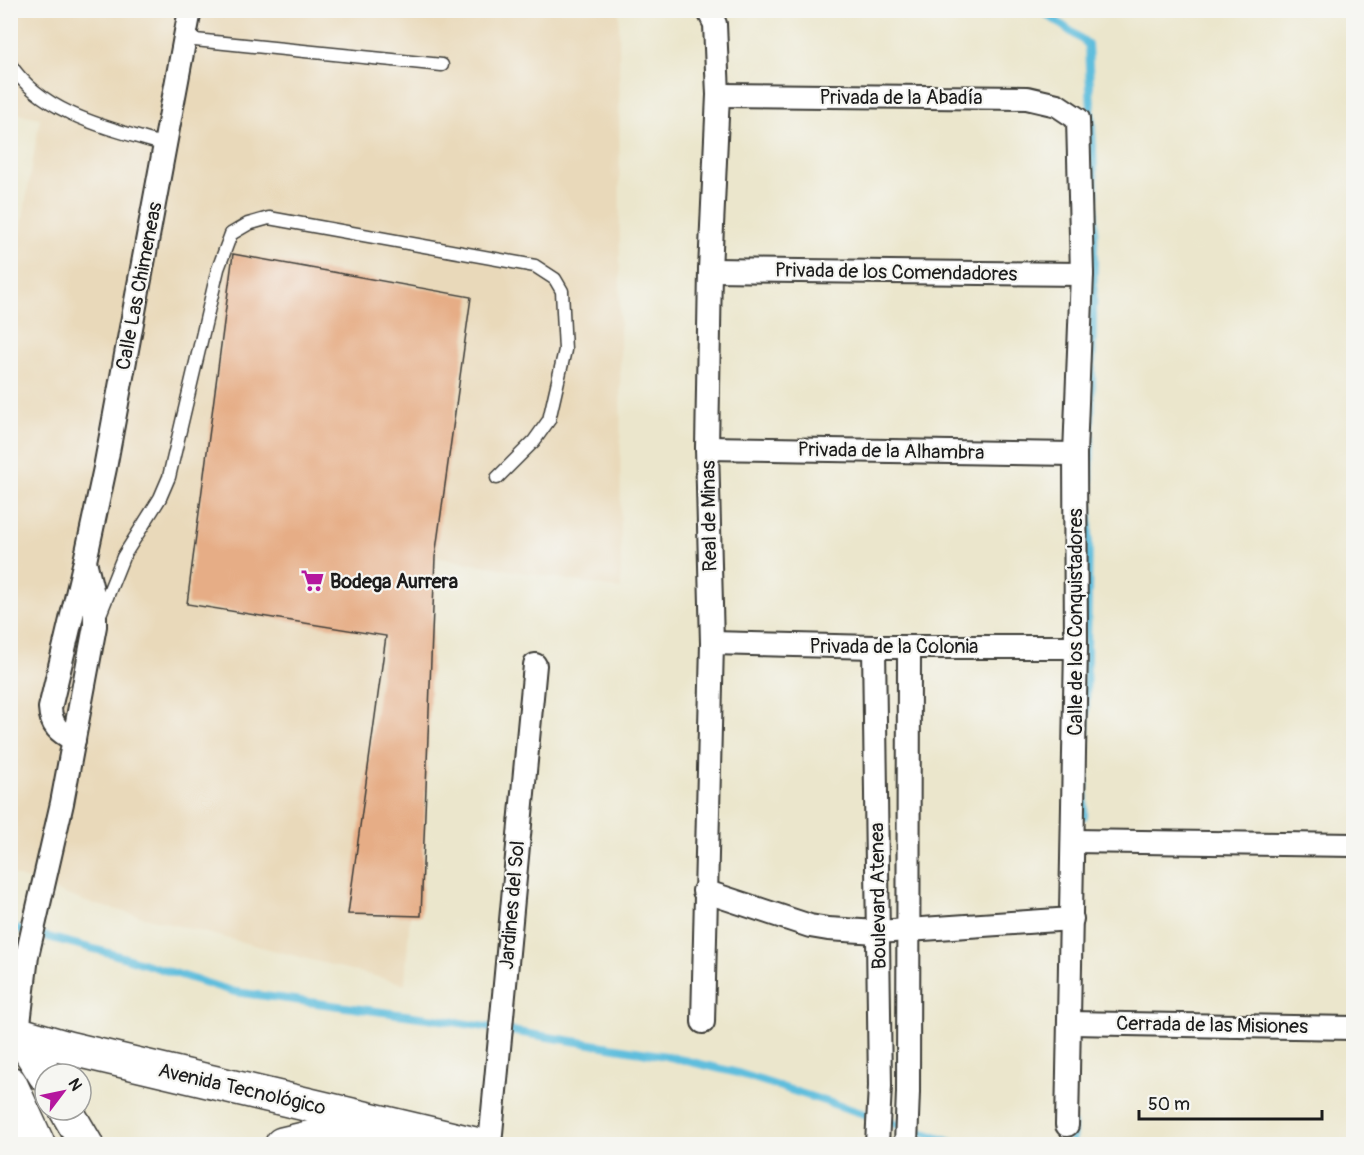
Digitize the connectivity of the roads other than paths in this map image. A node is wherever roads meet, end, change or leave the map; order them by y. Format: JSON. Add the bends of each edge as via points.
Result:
{"nodes":[{"id":1,"x":190,"y":10,"type":"edge"},
{"id":2,"x":708,"y":10,"type":"edge"},
{"id":3,"x":185,"y":39,"type":"junction"},
{"id":4,"x":10,"y":64,"type":"edge"},
{"id":5,"x":442,"y":65,"type":"dead end"},
{"id":6,"x":718,"y":95,"type":"junction"},
{"id":7,"x":1078,"y":119,"type":"joint"},
{"id":8,"x":166,"y":145,"type":"junction"},
{"id":9,"x":711,"y":270,"type":"junction"},
{"id":10,"x":1082,"y":274,"type":"junction"},
{"id":11,"x":707,"y":448,"type":"junction"},
{"id":12,"x":1075,"y":454,"type":"junction"},
{"id":13,"x":497,"y":478,"type":"dead end"},
{"id":14,"x":85,"y":561,"type":"junction"},
{"id":15,"x":95,"y":626,"type":"junction"},
{"id":16,"x":712,"y":643,"type":"junction"},
{"id":17,"x":874,"y":647,"type":"junction"},
{"id":18,"x":909,"y":647,"type":"junction"},
{"id":19,"x":1076,"y":647,"type":"junction"},
{"id":20,"x":534,"y":665,"type":"dead end"},
{"id":21,"x":74,"y":740,"type":"junction"},
{"id":22,"x":1073,"y":841,"type":"junction"},
{"id":23,"x":1353,"y":844,"type":"edge"},
{"id":24,"x":704,"y":891,"type":"junction"},
{"id":25,"x":1071,"y":919,"type":"junction"},
{"id":26,"x":909,"y":930,"type":"junction"},
{"id":27,"x":878,"y":932,"type":"junction"},
{"id":28,"x":702,"y":1022,"type":"dead end"},
{"id":29,"x":1070,"y":1023,"type":"junction"},
{"id":30,"x":1353,"y":1028,"type":"edge"},
{"id":31,"x":14,"y":1032,"type":"edge"},
{"id":32,"x":36,"y":1062,"type":"edge"},
{"id":33,"x":10,"y":1083,"type":"edge"},
{"id":34,"x":379,"y":1121,"type":"junction"},
{"id":35,"x":73,"y":1122,"type":"edge"},
{"id":36,"x":1067,"y":1125,"type":"dead end"},
{"id":37,"x":877,"y":1139,"type":"edge"},
{"id":38,"x":906,"y":1142,"type":"edge"},
{"id":39,"x":38,"y":1144,"type":"edge"},
{"id":40,"x":86,"y":1144,"type":"edge"},
{"id":41,"x":282,"y":1144,"type":"edge"},
{"id":42,"x":475,"y":1144,"type":"edge"},
{"id":43,"x":490,"y":1144,"type":"edge"}],
"edges":[{"from":1,"to":3,"type":"street","name":"Calle Las Chimeneas"},
{"from":2,"to":6,"type":"street","name":"Real de Minas","via":[[715,24]]},
{"from":3,"to":5,"type":"lane"},
{"from":3,"to":8,"type":"street","name":"Calle Las Chimeneas"},
{"from":4,"to":8,"type":"lane","via":[[28,86],[75,115]]},
{"from":6,"to":7,"type":"street","name":"Privada de la Abadía","via":[[1027,98],[1057,105]]},
{"from":6,"to":9,"type":"street","name":"Real de Minas"},
{"from":7,"to":10,"type":"street","name":"Calle de los Conquistadores"},
{"from":8,"to":14,"type":"street","name":"Calle Las Chimeneas"},
{"from":9,"to":10,"type":"street","name":"Privada de los Comendadores"},
{"from":9,"to":11,"type":"street","name":"Real de Minas"},
{"from":10,"to":12,"type":"street","name":"Calle de los Conquistadores"},
{"from":11,"to":12,"type":"street","name":"Privada de la Alhambra"},
{"from":11,"to":16,"type":"street","name":"Real de Minas"},
{"from":12,"to":19,"type":"street","name":"Calle de los Conquistadores"},
{"from":13,"to":15,"type":"lane","via":[[549,420],[565,351],[562,291],[555,279],[535,266],[269,218],[248,224],[231,234],[218,269],[169,477],[112,579]]},
{"from":14,"to":15,"type":"street","name":"Calle Las Chimeneas","via":[[95,602]]},
{"from":14,"to":21,"type":"street","name":"Calle Las Chimeneas","via":[[50,708],[58,732]]},
{"from":15,"to":21,"type":"street","name":"Calle Las Chimeneas"},
{"from":16,"to":17,"type":"street","name":"Privada de la Colonia"},
{"from":16,"to":24,"type":"street","name":"Real de Minas"},
{"from":17,"to":18,"type":"street","name":"Privada de la Colonia"},
{"from":17,"to":27,"type":"street","name":"Boulevard Atenea"},
{"from":18,"to":19,"type":"street","name":"Privada de la Colonia"},
{"from":18,"to":26,"type":"street","name":"Boulevard Atenea"},
{"from":19,"to":22,"type":"street","name":"Calle de los Conquistadores"},
{"from":20,"to":43,"type":"street","name":"Jardines del Sol"},
{"from":21,"to":31,"type":"street","name":"Calle Las Chimeneas"},
{"from":22,"to":23,"type":"street"},
{"from":22,"to":25,"type":"street","name":"Calle de los Conquistadores"},
{"from":24,"to":27,"type":"street","via":[[810,926]]},
{"from":24,"to":28,"type":"street","name":"Real de Minas"},
{"from":25,"to":26,"type":"street"},
{"from":25,"to":29,"type":"street","name":"Calle de los Conquistadores"},
{"from":26,"to":27,"type":"street"},
{"from":26,"to":38,"type":"street","name":"Boulevard Atenea"},
{"from":27,"to":37,"type":"street","name":"Boulevard Atenea"},
{"from":29,"to":30,"type":"street","name":"Cerrada de las Misiones"},
{"from":29,"to":36,"type":"street","name":"Calle de los Conquistadores"},
{"from":31,"to":32,"type":"main road"},
{"from":31,"to":34,"type":"main road","name":"Avenida Tecnológico"},
{"from":33,"to":39,"type":"main road"},
{"from":34,"to":41,"type":"main road"},
{"from":34,"to":42,"type":"main road","name":"Avenida Tecnológico"},
{"from":35,"to":40,"type":"main road"}]}
